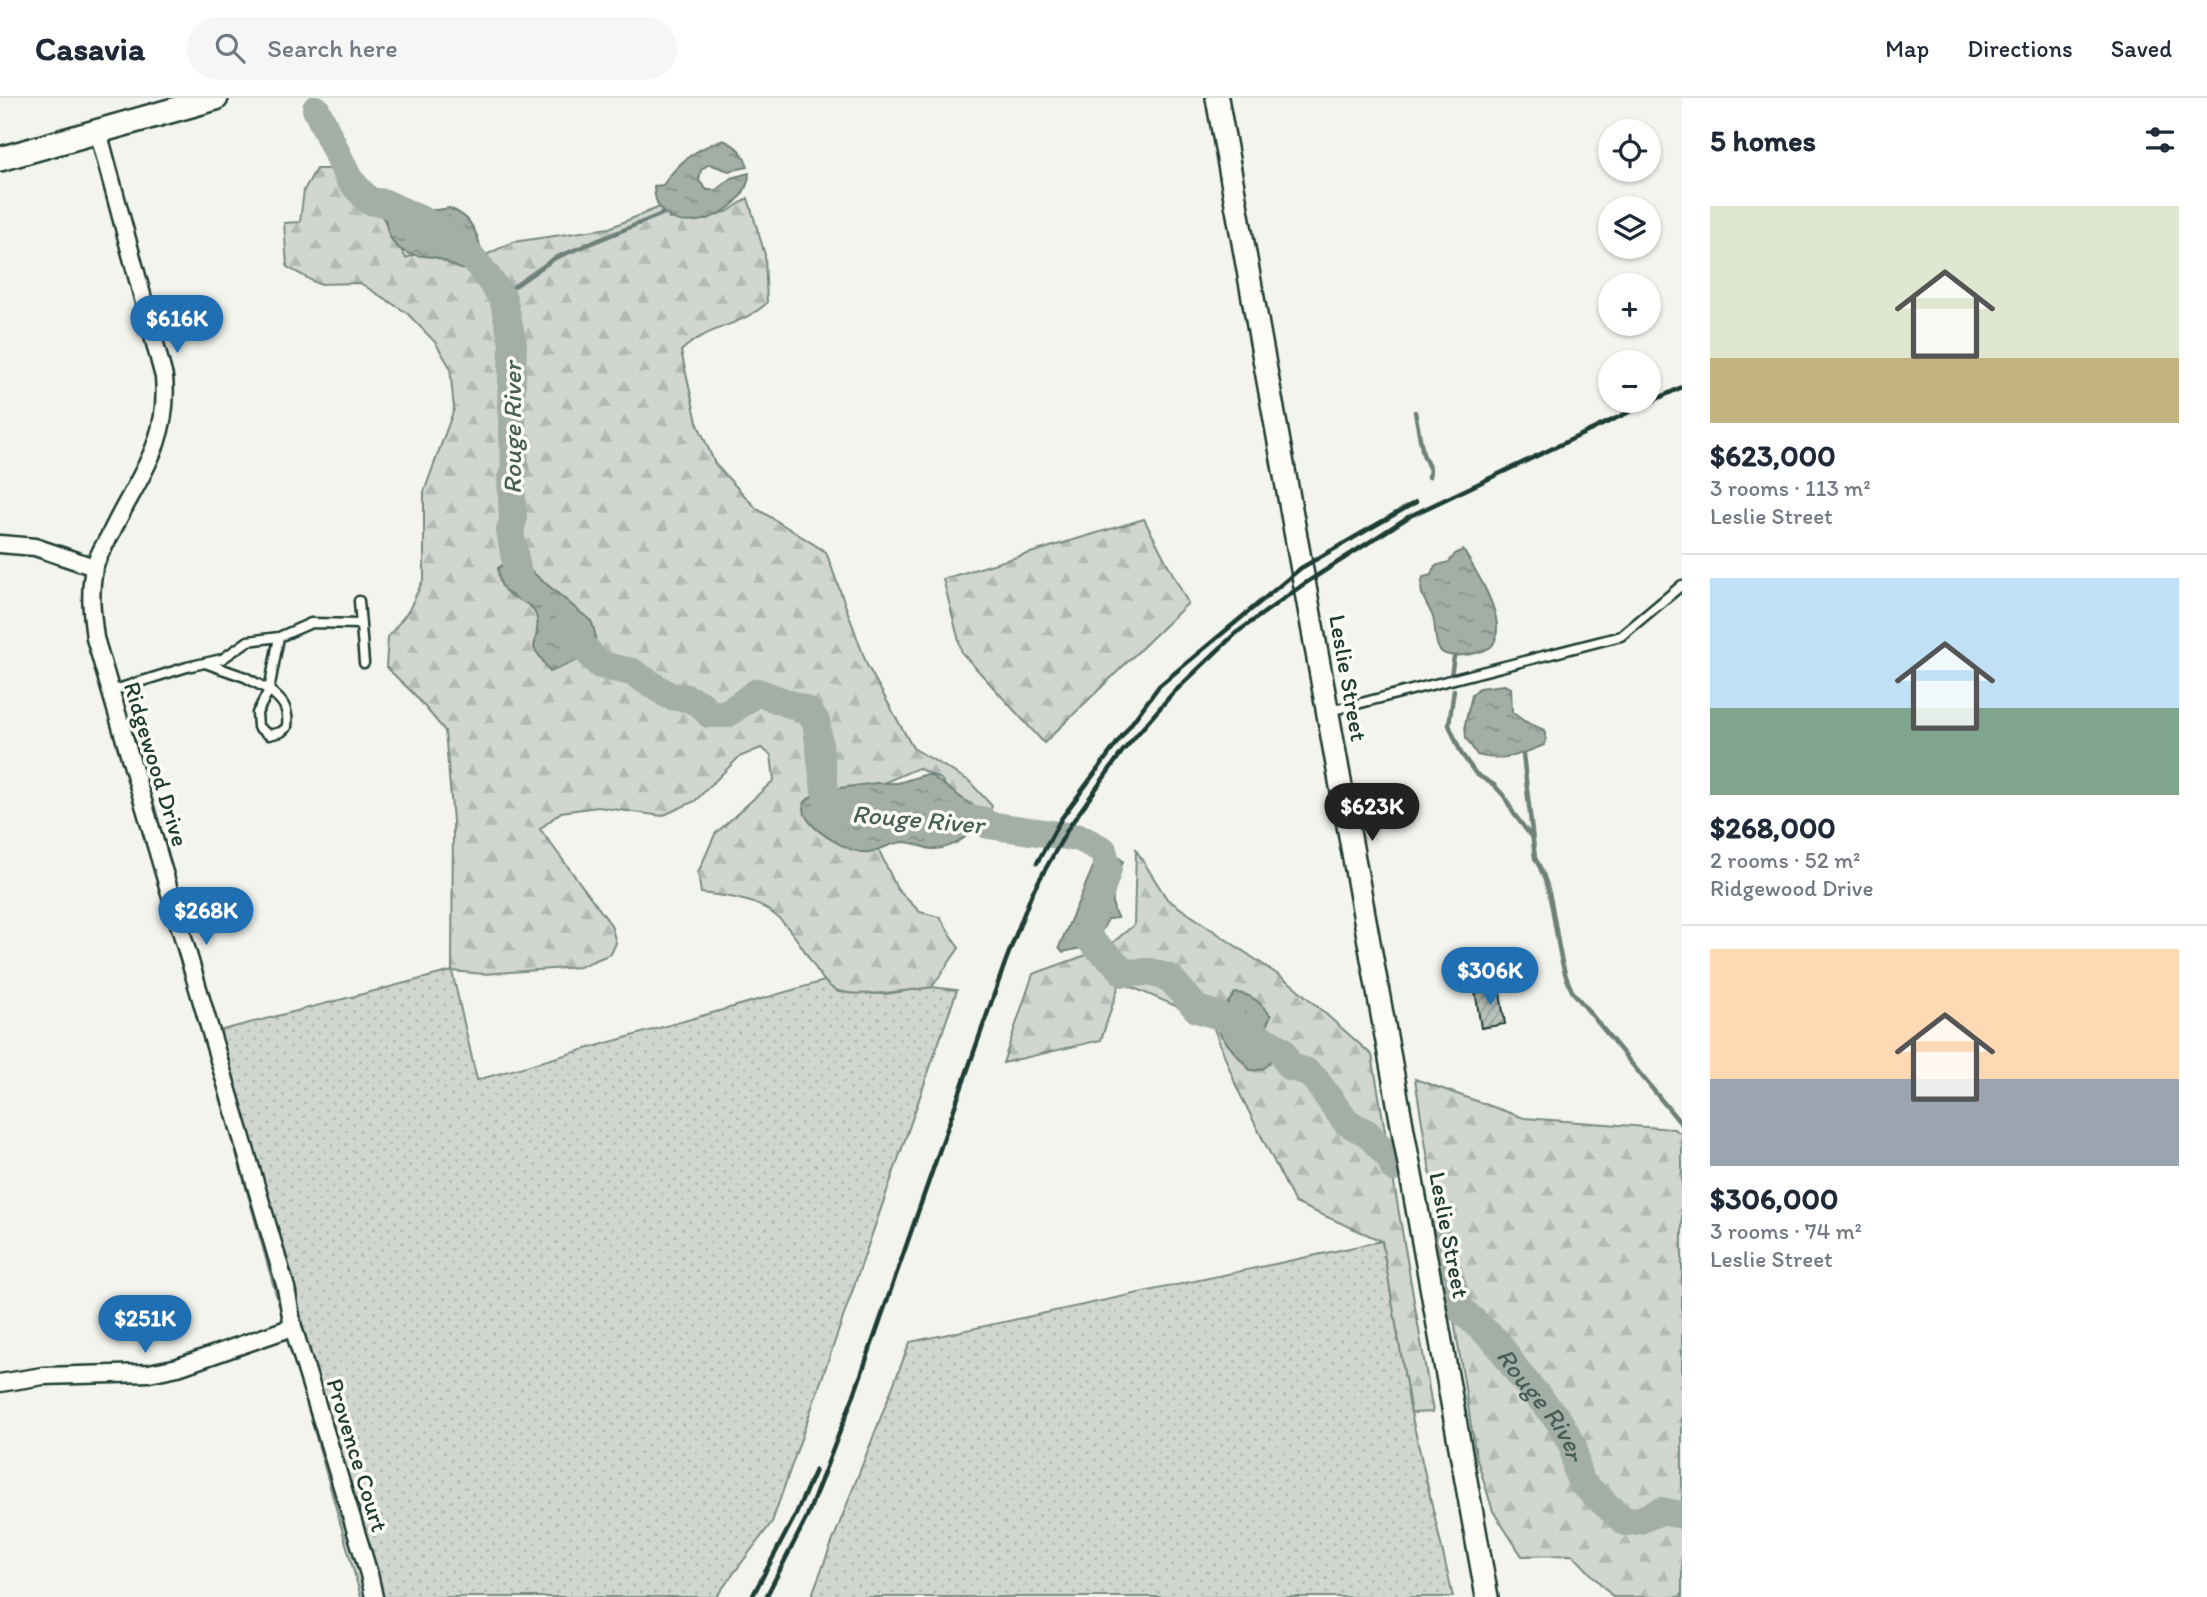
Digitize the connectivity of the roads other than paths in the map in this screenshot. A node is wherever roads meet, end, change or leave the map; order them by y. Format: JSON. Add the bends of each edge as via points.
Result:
{"nodes":[{"id":1,"x":216,"y":98,"type":"edge"},
{"id":2,"x":1217,"y":98,"type":"edge"},
{"id":3,"x":97,"y":131,"type":"junction"},
{"id":4,"x":0,"y":159,"type":"edge"},
{"id":5,"x":0,"y":544,"type":"edge"},
{"id":6,"x":94,"y":567,"type":"junction"},
{"id":7,"x":1682,"y":585,"type":"edge"},
{"id":8,"x":359,"y":601,"type":"dead end"},
{"id":9,"x":361,"y":624,"type":"junction"},
{"id":10,"x":279,"y":637,"type":"junction"},
{"id":11,"x":205,"y":663,"type":"junction"},
{"id":12,"x":364,"y":663,"type":"dead end"},
{"id":13,"x":269,"y":690,"type":"junction"},
{"id":14,"x":111,"y":691,"type":"junction"},
{"id":15,"x":1327,"y":712,"type":"junction"},
{"id":16,"x":293,"y":1327,"type":"junction"},
{"id":17,"x":0,"y":1383,"type":"edge"},
{"id":18,"x":374,"y":1597,"type":"edge"},
{"id":19,"x":1488,"y":1597,"type":"edge"}],
"edges":[{"from":1,"to":3,"type":"main road"},
{"from":2,"to":15,"type":"street","name":"Leslie Street"},
{"from":3,"to":4,"type":"main road"},
{"from":3,"to":6,"type":"street","name":"Ridgewood Drive","via":[[166,398],[150,462]]},
{"from":5,"to":6,"type":"street","via":[[35,547]]},
{"from":6,"to":14,"type":"street","name":"Ridgewood Drive","via":[[91,607],[95,638]]},
{"from":7,"to":15,"type":"lane","via":[[1621,636]]},
{"from":8,"to":9,"type":"lane"},
{"from":9,"to":10,"type":"lane","via":[[311,623]]},
{"from":9,"to":12,"type":"lane"},
{"from":10,"to":11,"type":"lane","via":[[248,641],[222,659]]},
{"from":10,"to":13,"type":"lane"},
{"from":11,"to":13,"type":"lane"},
{"from":11,"to":14,"type":"lane"},
{"from":13,"to":13,"type":"lane","via":[[257,713],[258,727],[269,735],[287,727],[289,716],[284,703]]},
{"from":14,"to":16,"type":"street","name":"Ridgewood Drive","via":[[286,1288]]},
{"from":15,"to":19,"type":"street","name":"Leslie Street"},
{"from":16,"to":17,"type":"street","via":[[149,1373],[43,1376]]},
{"from":16,"to":18,"type":"street","name":"Provence Court"}]}
